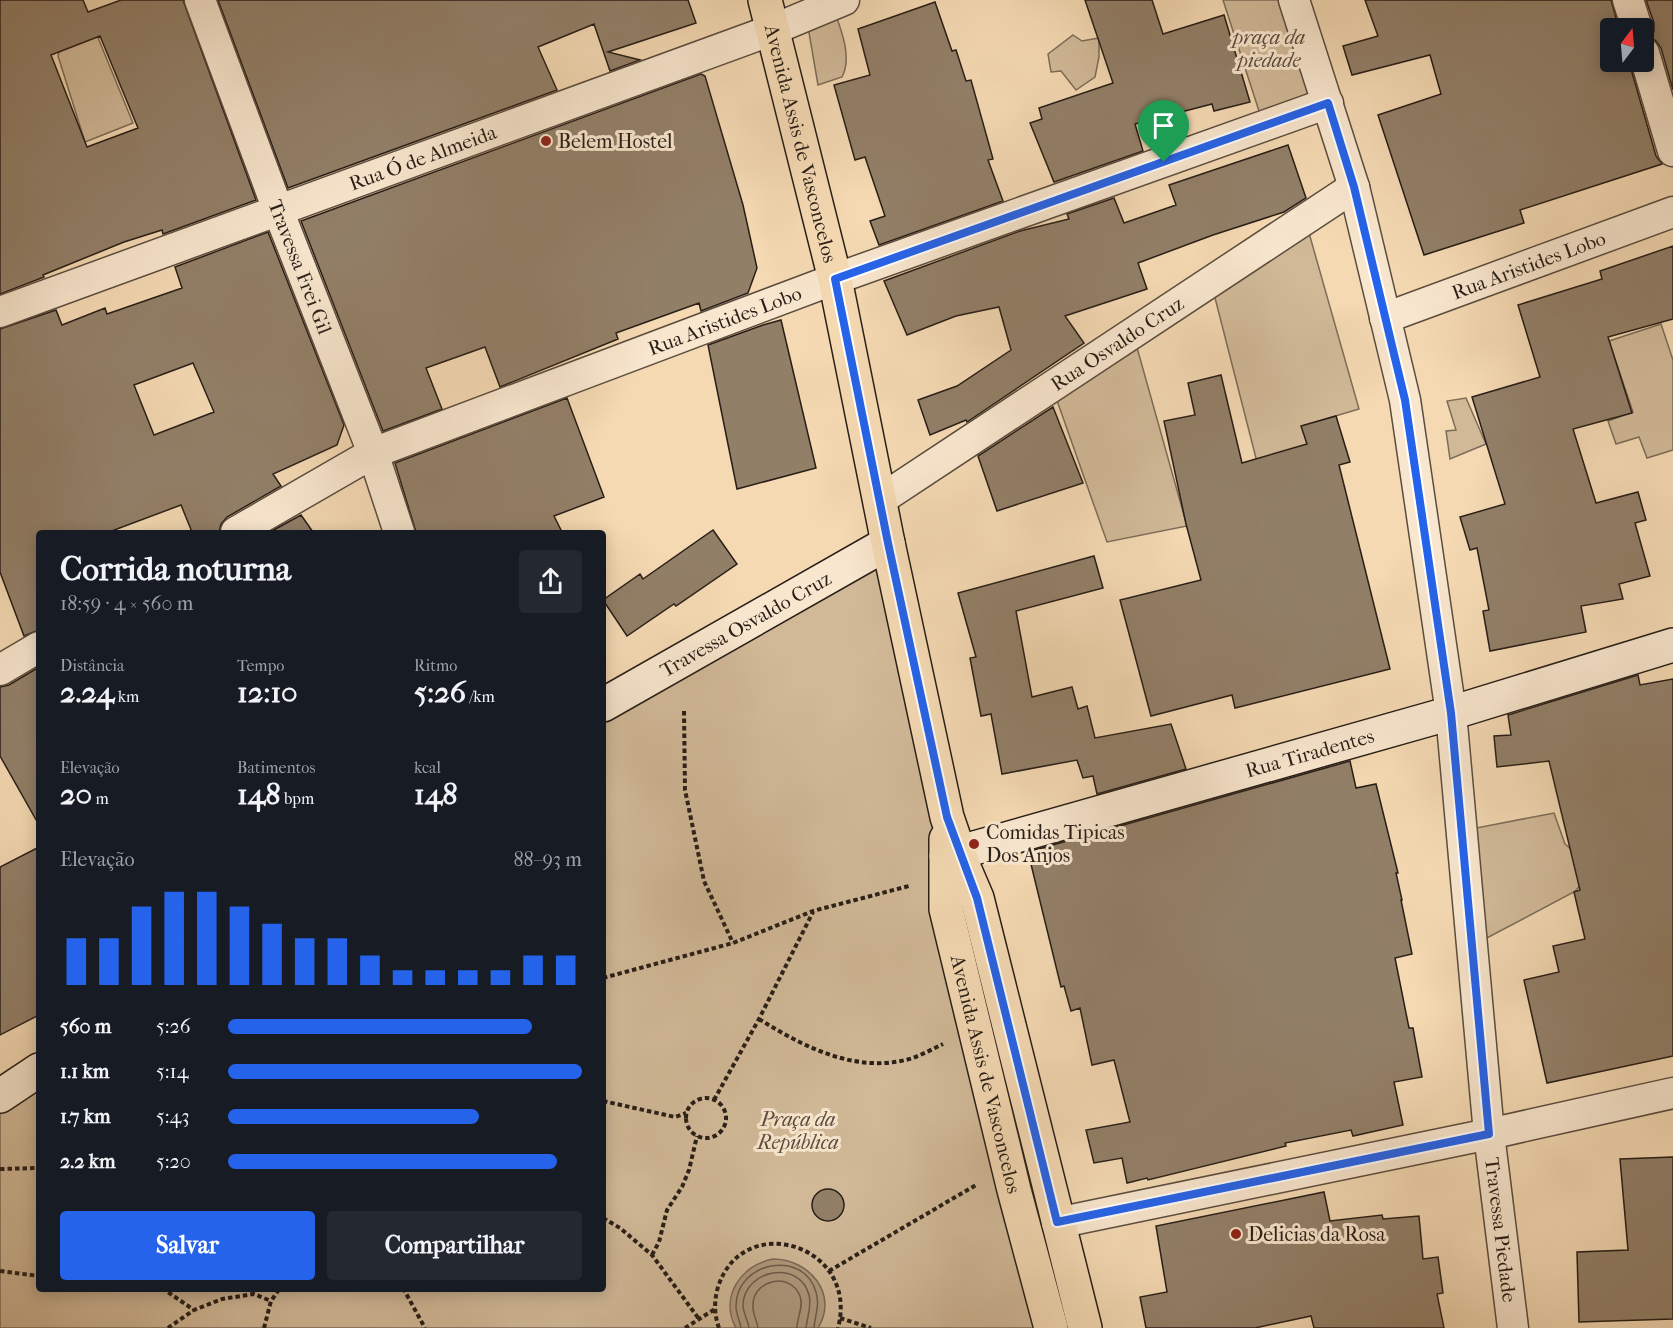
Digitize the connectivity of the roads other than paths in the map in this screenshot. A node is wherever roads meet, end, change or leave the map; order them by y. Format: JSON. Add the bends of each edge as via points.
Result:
{"nodes":[{"id":1,"x":200,"y":0,"type":"edge"},
{"id":2,"x":844,"y":0,"type":"edge"},
{"id":3,"x":1294,"y":0,"type":"edge"},
{"id":4,"x":1628,"y":0,"type":"edge"},
{"id":5,"x":768,"y":15,"type":"edge"},
{"id":6,"x":1634,"y":18,"type":"edge"},
{"id":7,"x":1650,"y":72,"type":"edge"},
{"id":8,"x":1328,"y":103,"type":"junction"},
{"id":9,"x":1673,"y":151,"type":"edge"},
{"id":10,"x":1354,"y":187,"type":"junction"},
{"id":11,"x":278,"y":210,"type":"junction"},
{"id":12,"x":1673,"y":212,"type":"edge"},
{"id":13,"x":835,"y":279,"type":"junction"},
{"id":14,"x":0,"y":312,"type":"edge"},
{"id":15,"x":1386,"y":318,"type":"junction"},
{"id":16,"x":373,"y":453,"type":"junction"},
{"id":17,"x":880,"y":501,"type":"junction"},
{"id":18,"x":239,"y":530,"type":"edge"},
{"id":19,"x":398,"y":530,"type":"edge"},
{"id":20,"x":888,"y":543,"type":"junction"},
{"id":21,"x":1673,"y":645,"type":"edge"},
{"id":22,"x":36,"y":649,"type":"edge"},
{"id":23,"x":0,"y":670,"type":"edge"},
{"id":24,"x":606,"y":703,"type":"edge"},
{"id":25,"x":1451,"y":713,"type":"junction"},
{"id":26,"x":952,"y":854,"type":"junction"},
{"id":27,"x":36,"y":1072,"type":"edge"},
{"id":28,"x":1673,"y":1093,"type":"edge"},
{"id":29,"x":0,"y":1096,"type":"edge"},
{"id":30,"x":1489,"y":1134,"type":"junction"},
{"id":31,"x":1057,"y":1222,"type":"junction"},
{"id":32,"x":1051,"y":1328,"type":"edge"},
{"id":33,"x":1085,"y":1328,"type":"edge"},
{"id":34,"x":1514,"y":1328,"type":"edge"}],
"edges":[{"from":1,"to":11,"type":"street","name":"Travessa Frei Gil"},
{"from":2,"to":5,"type":"street","name":"Rua Ó de Almeida"},
{"from":3,"to":8,"type":"street","name":"Travessa Piedade"},
{"from":4,"to":6,"type":"street"},
{"from":5,"to":11,"type":"street","name":"Rua Ó de Almeida"},
{"from":5,"to":13,"type":"main road","name":"Avenida Assis de Vasconcelos"},
{"from":7,"to":9,"type":"street"},
{"from":8,"to":10,"type":"street","name":"Travessa Piedade"},
{"from":8,"to":13,"type":"street","name":"Rua Aristides Lobo"},
{"from":10,"to":15,"type":"street","name":"Travessa Piedade"},
{"from":10,"to":17,"type":"street","name":"Rua Osvaldo Cruz"},
{"from":11,"to":14,"type":"street","name":"Rua Ó de Almeida"},
{"from":11,"to":16,"type":"street","name":"Travessa Frei Gil"},
{"from":12,"to":15,"type":"street","name":"Rua Aristides Lobo"},
{"from":13,"to":16,"type":"street","name":"Rua Aristides Lobo"},
{"from":13,"to":17,"type":"main road","name":"Avenida Assis de Vasconcelos"},
{"from":15,"to":25,"type":"street","name":"Travessa Piedade","via":[[1405,400]]},
{"from":16,"to":18,"type":"street","name":"Rua Aristides Lobo"},
{"from":16,"to":19,"type":"street","name":"Travessa Frei Gil"},
{"from":17,"to":20,"type":"main road","name":"Avenida Assis de Vasconcelos"},
{"from":20,"to":24,"type":"street","name":"Travessa Osvaldo Cruz"},
{"from":20,"to":26,"type":"main road","name":"Avenida Assis de Vasconcelos"},
{"from":21,"to":25,"type":"street","name":"Rua Tiradentes"},
{"from":22,"to":23,"type":"street"},
{"from":25,"to":26,"type":"street","name":"Rua Tiradentes"},
{"from":25,"to":30,"type":"street","name":"Travessa Piedade"},
{"from":26,"to":31,"type":"main road","name":"Avenida Assis de Vasconcelos","via":[[977,898]]},
{"from":26,"to":32,"type":"main road","name":"Avenida Assis de Vasconcelos","via":[[946,909]]},
{"from":27,"to":29,"type":"street"},
{"from":28,"to":30,"type":"street"},
{"from":30,"to":31,"type":"street"},
{"from":30,"to":34,"type":"street","name":"Travessa Piedade"},
{"from":31,"to":33,"type":"main road","name":"Avenida Assis de Vasconcelos"}]}
